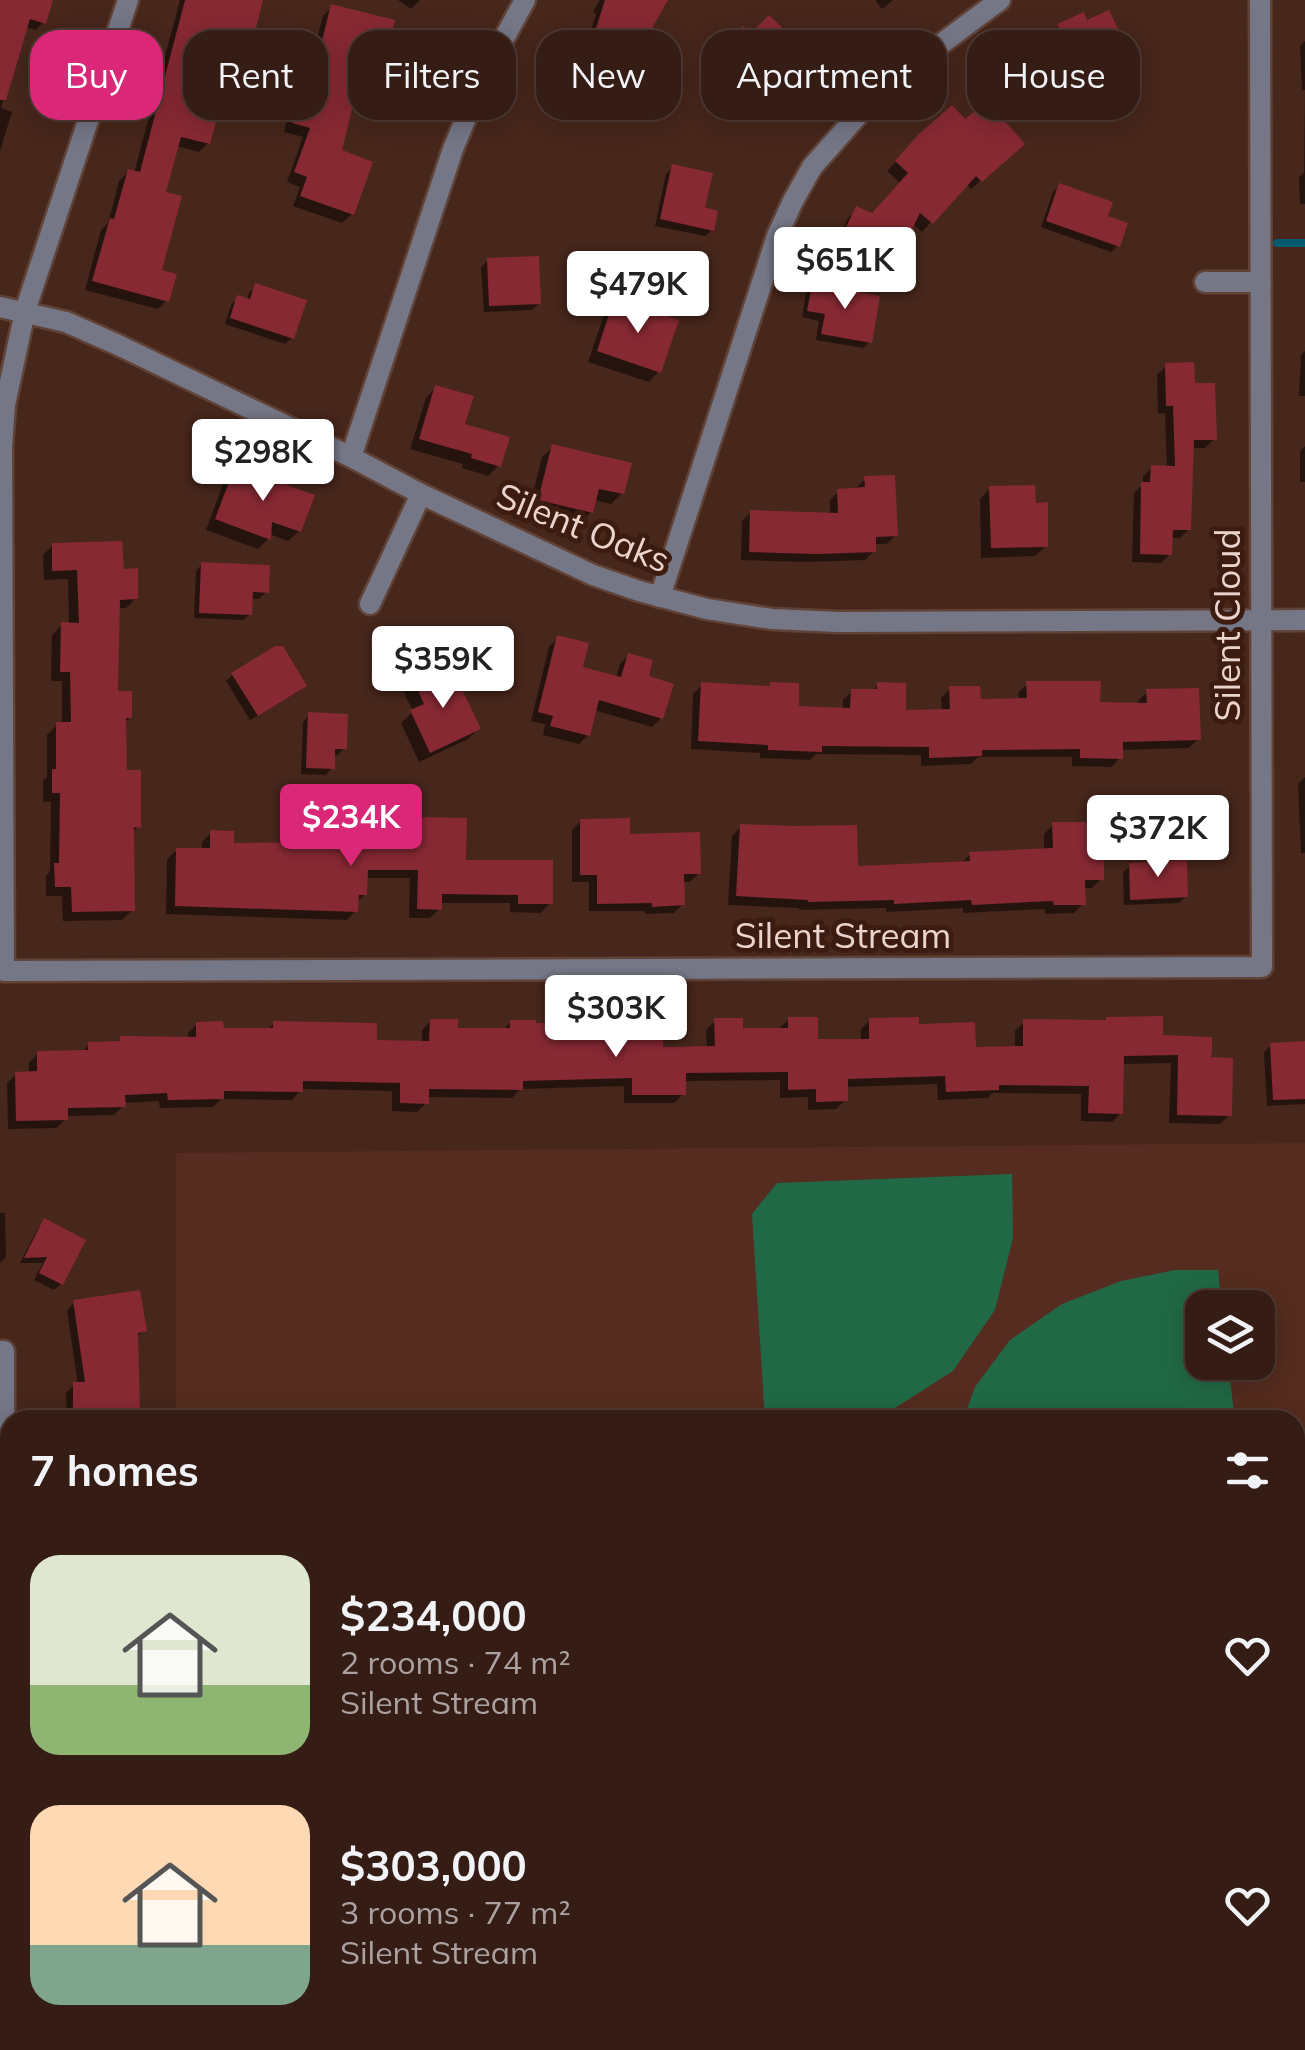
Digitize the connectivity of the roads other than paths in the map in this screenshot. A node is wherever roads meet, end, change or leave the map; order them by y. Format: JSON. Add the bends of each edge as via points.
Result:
{"nodes":[{"id":1,"x":128,"y":0,"type":"edge"},
{"id":2,"x":525,"y":0,"type":"edge"},
{"id":3,"x":1000,"y":0,"type":"edge"},
{"id":4,"x":1260,"y":0,"type":"edge"},
{"id":5,"x":1206,"y":282,"type":"dead end"},
{"id":6,"x":1261,"y":282,"type":"junction"},
{"id":7,"x":0,"y":307,"type":"edge"},
{"id":8,"x":24,"y":311,"type":"junction"},
{"id":9,"x":350,"y":457,"type":"junction"},
{"id":10,"x":421,"y":494,"type":"junction"},
{"id":11,"x":660,"y":596,"type":"junction"},
{"id":12,"x":370,"y":604,"type":"dead end"},
{"id":13,"x":1305,"y":620,"type":"edge"},
{"id":14,"x":1261,"y":622,"type":"junction"},
{"id":15,"x":1262,"y":968,"type":"joint"},
{"id":16,"x":2,"y":1351,"type":"edge"},
{"id":17,"x":2,"y":1410,"type":"edge"}],
"edges":[{"from":1,"to":8,"type":"street"},
{"from":2,"to":9,"type":"street","via":[[453,149]]},
{"from":3,"to":11,"type":"street","via":[[882,88],[812,168],[793,201]]},
{"from":4,"to":6,"type":"street","name":"Silent Cloud"},
{"from":5,"to":6,"type":"street"},
{"from":6,"to":14,"type":"street","name":"Silent Cloud"},
{"from":7,"to":8,"type":"street","name":"Silent Oaks"},
{"from":8,"to":9,"type":"street","name":"Silent Oaks","via":[[116,344]]},
{"from":8,"to":15,"type":"street","name":"Silent Stream","via":[[2,446],[4,972]]},
{"from":9,"to":10,"type":"street","name":"Silent Oaks"},
{"from":10,"to":11,"type":"street","name":"Silent Oaks","via":[[594,575]]},
{"from":10,"to":12,"type":"street"},
{"from":11,"to":14,"type":"street","name":"Silent Oaks","via":[[772,619],[838,622]]},
{"from":13,"to":14,"type":"street","name":"Silent Oaks"},
{"from":14,"to":15,"type":"street","name":"Silent Cloud"},
{"from":16,"to":17,"type":"street"}]}
